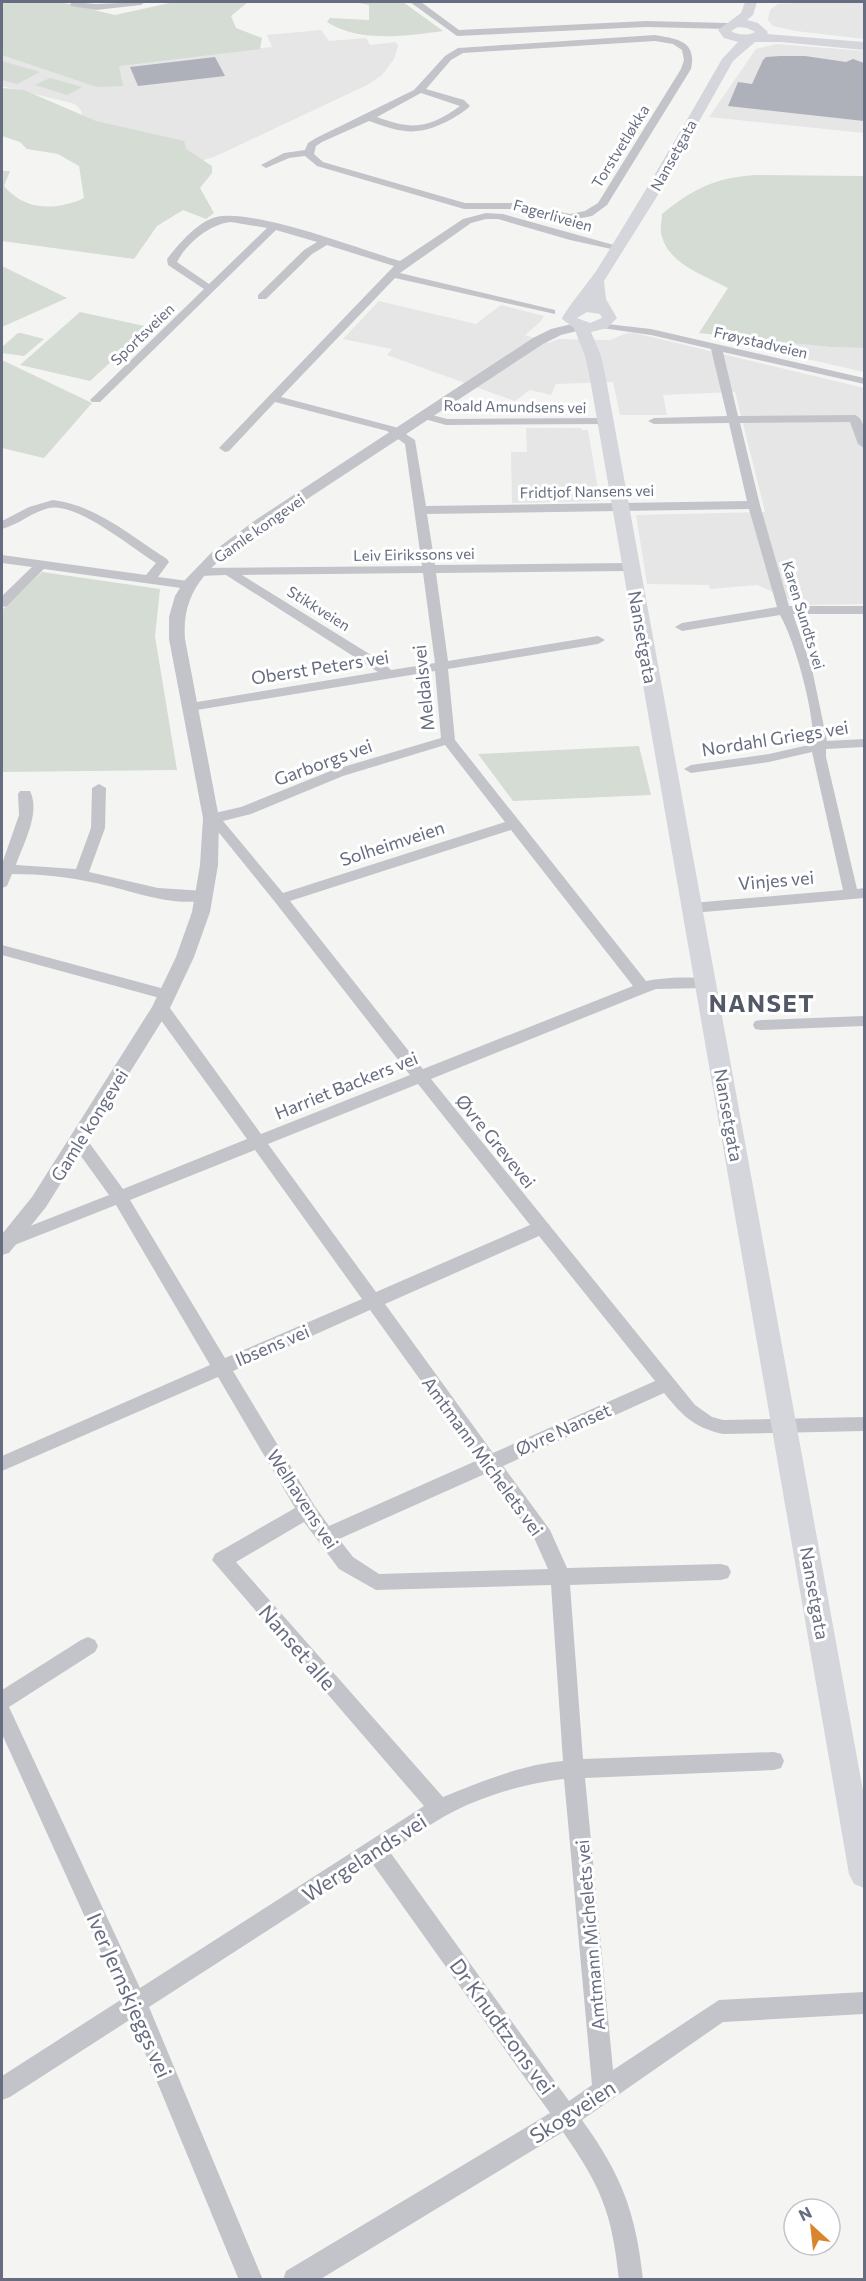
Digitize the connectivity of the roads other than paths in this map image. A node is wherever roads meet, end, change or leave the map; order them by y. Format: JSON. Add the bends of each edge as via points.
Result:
{"nodes":[{"id":1,"x":141,"y":2,"type":"edge"},
{"id":2,"x":415,"y":2,"type":"edge"},
{"id":3,"x":751,"y":2,"type":"edge"},
{"id":4,"x":759,"y":2,"type":"edge"},
{"id":5,"x":74,"y":4,"type":"dead end"},
{"id":6,"x":543,"y":28,"type":"junction"},
{"id":7,"x":729,"y":30,"type":"junction"},
{"id":8,"x":756,"y":33,"type":"junction"},
{"id":9,"x":549,"y":44,"type":"junction"},
{"id":10,"x":864,"y":45,"type":"edge"},
{"id":11,"x":728,"y":59,"type":"junction"},
{"id":12,"x":419,"y":90,"type":"junction"},
{"id":13,"x":368,"y":117,"type":"junction"},
{"id":14,"x":308,"y":153,"type":"junction"},
{"id":15,"x":266,"y":165,"type":"dead end"},
{"id":16,"x":274,"y":227,"type":"junction"},
{"id":17,"x":324,"y":242,"type":"junction"},
{"id":18,"x":616,"y":247,"type":"junction"},
{"id":19,"x":401,"y":265,"type":"junction"},
{"id":20,"x":392,"y":274,"type":"junction"},
{"id":21,"x":597,"y":280,"type":"junction"},
{"id":22,"x":210,"y":289,"type":"junction"},
{"id":23,"x":262,"y":297,"type":"dead end"},
{"id":24,"x":551,"y":312,"type":"dead end"},
{"id":25,"x":576,"y":319,"type":"junction"},
{"id":26,"x":604,"y":319,"type":"junction"},
{"id":27,"x":716,"y":347,"type":"junction"},
{"id":28,"x":593,"y":356,"type":"junction"},
{"id":29,"x":864,"y":381,"type":"edge"},
{"id":30,"x":273,"y":398,"type":"junction"},
{"id":31,"x":96,"y":400,"type":"dead end"},
{"id":32,"x":424,"y":416,"type":"junction"},
{"id":33,"x":734,"y":419,"type":"junction"},
{"id":34,"x":605,"y":421,"type":"junction"},
{"id":35,"x":654,"y":421,"type":"dead end"},
{"id":36,"x":398,"y":433,"type":"junction"},
{"id":37,"x":864,"y":444,"type":"edge"},
{"id":38,"x":225,"y":448,"type":"dead end"},
{"id":39,"x":754,"y":505,"type":"junction"},
{"id":40,"x":620,"y":507,"type":"junction"},
{"id":41,"x":421,"y":510,"type":"junction"},
{"id":42,"x":2,"y":525,"type":"edge"},
{"id":43,"x":2,"y":559,"type":"edge"},
{"id":44,"x":41,"y":565,"type":"junction"},
{"id":45,"x":630,"y":567,"type":"junction"},
{"id":46,"x":428,"y":570,"type":"junction"},
{"id":47,"x":199,"y":572,"type":"junction"},
{"id":48,"x":231,"y":573,"type":"junction"},
{"id":49,"x":149,"y":580,"type":"junction"},
{"id":50,"x":188,"y":585,"type":"junction"},
{"id":51,"x":2,"y":603,"type":"edge"},
{"id":52,"x":784,"y":610,"type":"junction"},
{"id":53,"x":864,"y":610,"type":"edge"},
{"id":54,"x":682,"y":627,"type":"dead end"},
{"id":55,"x":598,"y":640,"type":"dead end"},
{"id":56,"x":441,"y":665,"type":"junction"},
{"id":57,"x":387,"y":674,"type":"junction"},
{"id":58,"x":190,"y":706,"type":"junction"},
{"id":59,"x":864,"y":743,"type":"edge"},
{"id":60,"x":451,"y":746,"type":"junction"},
{"id":61,"x":819,"y":746,"type":"junction"},
{"id":62,"x":691,"y":769,"type":"dead end"},
{"id":63,"x":99,"y":788,"type":"dead end"},
{"id":64,"x":25,"y":794,"type":"dead end"},
{"id":65,"x":211,"y":818,"type":"junction"},
{"id":66,"x":515,"y":824,"type":"junction"},
{"id":67,"x":4,"y":874,"type":"edge"},
{"id":68,"x":81,"y":875,"type":"junction"},
{"id":69,"x":858,"y":893,"type":"edge"},
{"id":70,"x":205,"y":896,"type":"junction"},
{"id":71,"x":280,"y":899,"type":"junction"},
{"id":72,"x":692,"y":908,"type":"junction"},
{"id":73,"x":2,"y":950,"type":"edge"},
{"id":74,"x":705,"y":982,"type":"junction"},
{"id":75,"x":643,"y":987,"type":"junction"},
{"id":76,"x":164,"y":1002,"type":"junction"},
{"id":77,"x":864,"y":1021,"type":"edge"},
{"id":78,"x":761,"y":1025,"type":"dead end"},
{"id":79,"x":420,"y":1077,"type":"junction"},
{"id":80,"x":80,"y":1141,"type":"junction"},
{"id":81,"x":257,"y":1141,"type":"junction"},
{"id":82,"x":120,"y":1198,"type":"junction"},
{"id":83,"x":542,"y":1227,"type":"junction"},
{"id":84,"x":4,"y":1245,"type":"edge"},
{"id":85,"x":373,"y":1301,"type":"junction"},
{"id":86,"x":222,"y":1367,"type":"junction"},
{"id":87,"x":668,"y":1383,"type":"junction"},
{"id":88,"x":864,"y":1424,"type":"edge"},
{"id":89,"x":784,"y":1428,"type":"junction"},
{"id":90,"x":488,"y":1462,"type":"junction"},
{"id":91,"x":2,"y":1464,"type":"edge"},
{"id":92,"x":307,"y":1511,"type":"junction"},
{"id":93,"x":327,"y":1536,"type":"junction"},
{"id":94,"x":721,"y":1572,"type":"dead end"},
{"id":95,"x":560,"y":1575,"type":"junction"},
{"id":96,"x":88,"y":1646,"type":"dead end"},
{"id":97,"x":2,"y":1701,"type":"edge"},
{"id":98,"x":2,"y":1713,"type":"edge"},
{"id":99,"x":774,"y":1761,"type":"dead end"},
{"id":100,"x":575,"y":1769,"type":"junction"},
{"id":101,"x":439,"y":1808,"type":"junction"},
{"id":102,"x":376,"y":1850,"type":"junction"},
{"id":103,"x":864,"y":1874,"type":"edge"},
{"id":104,"x":864,"y":2003,"type":"edge"},
{"id":105,"x":136,"y":2004,"type":"junction"},
{"id":106,"x":2,"y":2089,"type":"edge"},
{"id":107,"x":604,"y":2091,"type":"junction"},
{"id":108,"x":567,"y":2116,"type":"junction"},
{"id":109,"x":251,"y":2280,"type":"edge"},
{"id":110,"x":295,"y":2280,"type":"edge"},
{"id":111,"x":632,"y":2280,"type":"edge"}],
"edges":[{"from":1,"to":5,"type":"street","via":[[96,7]]},
{"from":2,"to":6,"type":"street","via":[[457,33]]},
{"from":3,"to":7,"type":"main road","via":[[747,15]]},
{"from":4,"to":8,"type":"main road","via":[[753,23]]},
{"from":6,"to":7,"type":"street","via":[[646,24]]},
{"from":6,"to":9,"type":"street"},
{"from":7,"to":8,"type":"main road"},
{"from":7,"to":11,"type":"main road","name":"Nansetgata"},
{"from":8,"to":10,"type":"main road"},
{"from":8,"to":11,"type":"main road","name":"Nansetgata"},
{"from":9,"to":12,"type":"street","name":"Torstvetløkka","via":[[457,52]]},
{"from":9,"to":14,"type":"street","name":"Torstvetløkka","via":[[655,38],[678,43],[689,53],[686,69],[594,212],[564,217],[516,206],[452,204],[320,164]]},
{"from":11,"to":18,"type":"main road","name":"Nansetgata","via":[[649,198]]},
{"from":12,"to":13,"type":"street","name":"Torstvetløkka"},
{"from":12,"to":13,"type":"street","via":[[465,106],[416,131]]},
{"from":13,"to":14,"type":"street","name":"Torstvetløkka","via":[[319,140]]},
{"from":14,"to":15,"type":"street","name":"Torstvetløkka","via":[[286,155]]},
{"from":16,"to":17,"type":"street"},
{"from":16,"to":22,"type":"street","name":"Sportsveien"},
{"from":16,"to":22,"type":"street","via":[[229,218],[215,221],[172,259],[172,263]]},
{"from":17,"to":19,"type":"street"},
{"from":17,"to":23,"type":"street","via":[[308,252]]},
{"from":18,"to":19,"type":"street","name":"Fagerliveien","via":[[508,218],[486,216],[467,220]]},
{"from":18,"to":21,"type":"main road","name":"Nansetgata"},
{"from":19,"to":20,"type":"street","name":"Fagerliveien"},
{"from":20,"to":24,"type":"street"},
{"from":20,"to":30,"type":"street","name":"Fagerliveien"},
{"from":21,"to":25,"type":"main road","name":"Nansetgata"},
{"from":21,"to":26,"type":"main road","name":"Nansetgata"},
{"from":22,"to":31,"type":"street","name":"Sportsveien"},
{"from":25,"to":26,"type":"main road"},
{"from":25,"to":28,"type":"main road","name":"Nansetgata"},
{"from":25,"to":32,"type":"street","name":"Gamle kongevei"},
{"from":26,"to":27,"type":"street","name":"Frøystadveien"},
{"from":26,"to":28,"type":"main road","name":"Nansetgata"},
{"from":27,"to":29,"type":"street","name":"Frøystadveien"},
{"from":27,"to":33,"type":"street","name":"Karen Sundts vei"},
{"from":28,"to":34,"type":"main road","name":"Nansetgata"},
{"from":30,"to":36,"type":"street"},
{"from":30,"to":38,"type":"street","name":"Fagerliveien"},
{"from":32,"to":34,"type":"street","name":"Roald Amundsens vei","via":[[446,422]]},
{"from":32,"to":36,"type":"street","name":"Gamle kongevei"},
{"from":33,"to":35,"type":"street"},
{"from":33,"to":37,"type":"street","via":[[855,418]]},
{"from":33,"to":39,"type":"street","name":"Karen Sundts vei"},
{"from":34,"to":40,"type":"main road","name":"Nansetgata"},
{"from":36,"to":41,"type":"street","name":"Meldalsvei","via":[[411,442]]},
{"from":36,"to":47,"type":"street","name":"Gamle kongevei","via":[[242,537]]},
{"from":39,"to":40,"type":"street","name":"Fridtjof Nansens vei"},
{"from":39,"to":52,"type":"street","name":"Karen Sundts vei"},
{"from":40,"to":41,"type":"street","name":"Fridtjof Nansens vei"},
{"from":40,"to":45,"type":"main road","name":"Nansetgata"},
{"from":41,"to":46,"type":"street","name":"Meldalsvei"},
{"from":42,"to":49,"type":"street","via":[[51,504],[86,513],[163,562]]},
{"from":43,"to":44,"type":"street"},
{"from":44,"to":49,"type":"street"},
{"from":44,"to":51,"type":"street"},
{"from":45,"to":46,"type":"street","name":"Leiv Eirikssons vei"},
{"from":45,"to":72,"type":"main road","name":"Nansetgata"},
{"from":46,"to":48,"type":"street","name":"Leiv Eirikssons vei"},
{"from":46,"to":56,"type":"street","name":"Meldalsvei"},
{"from":47,"to":48,"type":"street","name":"Leiv Eirikssons vei"},
{"from":47,"to":50,"type":"street","name":"Gamle kongevei"},
{"from":48,"to":57,"type":"street","name":"Stikkveien"},
{"from":49,"to":50,"type":"street"},
{"from":50,"to":58,"type":"street","name":"Gamle kongevei","via":[[178,605],[176,622]]},
{"from":52,"to":53,"type":"street"},
{"from":52,"to":54,"type":"street"},
{"from":52,"to":61,"type":"street","name":"Karen Sundts vei","via":[[808,681]]},
{"from":55,"to":56,"type":"street","name":"Oberst Peters vei"},
{"from":56,"to":57,"type":"street","name":"Oberst Peters vei"},
{"from":56,"to":60,"type":"street","name":"Meldalsvei"},
{"from":57,"to":58,"type":"street","name":"Oberst Peters vei"},
{"from":58,"to":65,"type":"street","name":"Gamle kongevei"},
{"from":59,"to":61,"type":"street","name":"Nordahl Griegs vei"},
{"from":60,"to":65,"type":"street","name":"Garborgs vei","via":[[302,786],[244,813]]},
{"from":60,"to":66,"type":"street"},
{"from":61,"to":62,"type":"street","name":"Nordahl Griegs vei","via":[[770,758]]},
{"from":61,"to":69,"type":"street","name":"Karen Sundts vei"},
{"from":63,"to":68,"type":"street","via":[[98,828]]},
{"from":64,"to":67,"type":"street","via":[[26,815]]},
{"from":65,"to":70,"type":"street","name":"Gamle kongevei"},
{"from":65,"to":71,"type":"street","name":"Øvre Grevevei"},
{"from":66,"to":71,"type":"street","name":"Solheimveien"},
{"from":66,"to":75,"type":"street"},
{"from":67,"to":68,"type":"street"},
{"from":68,"to":70,"type":"street","via":[[159,894]]},
{"from":69,"to":72,"type":"street","name":"Vinjes vei"},
{"from":70,"to":76,"type":"street","name":"Gamle kongevei","via":[[193,938]]},
{"from":71,"to":79,"type":"street","name":"Øvre Grevevei"},
{"from":72,"to":74,"type":"main road","name":"Nansetgata"},
{"from":73,"to":76,"type":"street"},
{"from":74,"to":75,"type":"street","name":"Harriet Backers vei"},
{"from":74,"to":89,"type":"main road","name":"Nansetgata"},
{"from":75,"to":79,"type":"street","name":"Harriet Backers vei"},
{"from":76,"to":80,"type":"street","name":"Gamle kongevei"},
{"from":76,"to":81,"type":"street","name":"Amtmann Michelets vei"},
{"from":77,"to":78,"type":"street"},
{"from":79,"to":81,"type":"street","name":"Harriet Backers vei"},
{"from":79,"to":83,"type":"street","name":"Øvre Grevevei"},
{"from":80,"to":82,"type":"street","name":"Welhavens vei"},
{"from":80,"to":84,"type":"street","name":"Gamle kongevei"},
{"from":81,"to":82,"type":"street","name":"Harriet Backers vei"},
{"from":81,"to":85,"type":"street","name":"Amtmann Michelets vei"},
{"from":82,"to":84,"type":"street","name":"Harriet Backers vei"},
{"from":82,"to":86,"type":"street","name":"Welhavens vei"},
{"from":83,"to":85,"type":"street","name":"Ibsens vei"},
{"from":83,"to":87,"type":"street","name":"Øvre Grevevei"},
{"from":85,"to":86,"type":"street","name":"Ibsens vei"},
{"from":85,"to":90,"type":"street","name":"Amtmann Michelets vei"},
{"from":86,"to":91,"type":"street","name":"Ibsens vei"},
{"from":86,"to":92,"type":"street","name":"Welhavens vei"},
{"from":87,"to":89,"type":"street","name":"Øvre Grevevei","via":[[689,1410],[707,1422],[723,1427]]},
{"from":87,"to":90,"type":"street","name":"Øvre Nanset"},
{"from":88,"to":89,"type":"street","name":"Øvre Grevevei"},
{"from":89,"to":103,"type":"main road","name":"Nansetgata"},
{"from":90,"to":93,"type":"street","name":"Øvre Nanset"},
{"from":90,"to":95,"type":"street","name":"Amtmann Michelets vei","via":[[543,1536]]},
{"from":92,"to":93,"type":"street","name":"Welhavens vei"},
{"from":92,"to":101,"type":"street","name":"Nanset alle","via":[[222,1560]]},
{"from":93,"to":95,"type":"street","name":"Welhavens vei","via":[[346,1563],[376,1581]]},
{"from":94,"to":95,"type":"street","name":"Welhavens vei"},
{"from":95,"to":100,"type":"street","name":"Amtmann Michelets vei"},
{"from":96,"to":97,"type":"street"},
{"from":98,"to":105,"type":"street","name":"Iver Jernskjeggs vei"},
{"from":99,"to":100,"type":"street","name":"Wergelands vei"},
{"from":100,"to":101,"type":"street","name":"Wergelands vei","via":[[512,1779]]},
{"from":100,"to":107,"type":"street","name":"Amtmann Michelets vei"},
{"from":101,"to":102,"type":"street","name":"Wergelands vei"},
{"from":102,"to":105,"type":"street","name":"Wergelands vei"},
{"from":102,"to":108,"type":"street","name":"Dr Knudtzons vei"},
{"from":104,"to":107,"type":"street","name":"Skogveien","via":[[719,2011]]},
{"from":105,"to":106,"type":"street","name":"Wergelands vei"},
{"from":105,"to":109,"type":"street","name":"Iver Jernskjeggs vei"},
{"from":107,"to":108,"type":"street","name":"Skogveien"},
{"from":108,"to":110,"type":"street","name":"Skogveien"},
{"from":108,"to":111,"type":"street","name":"Dr Knudtzons vei","via":[[618,2201]]}]}
